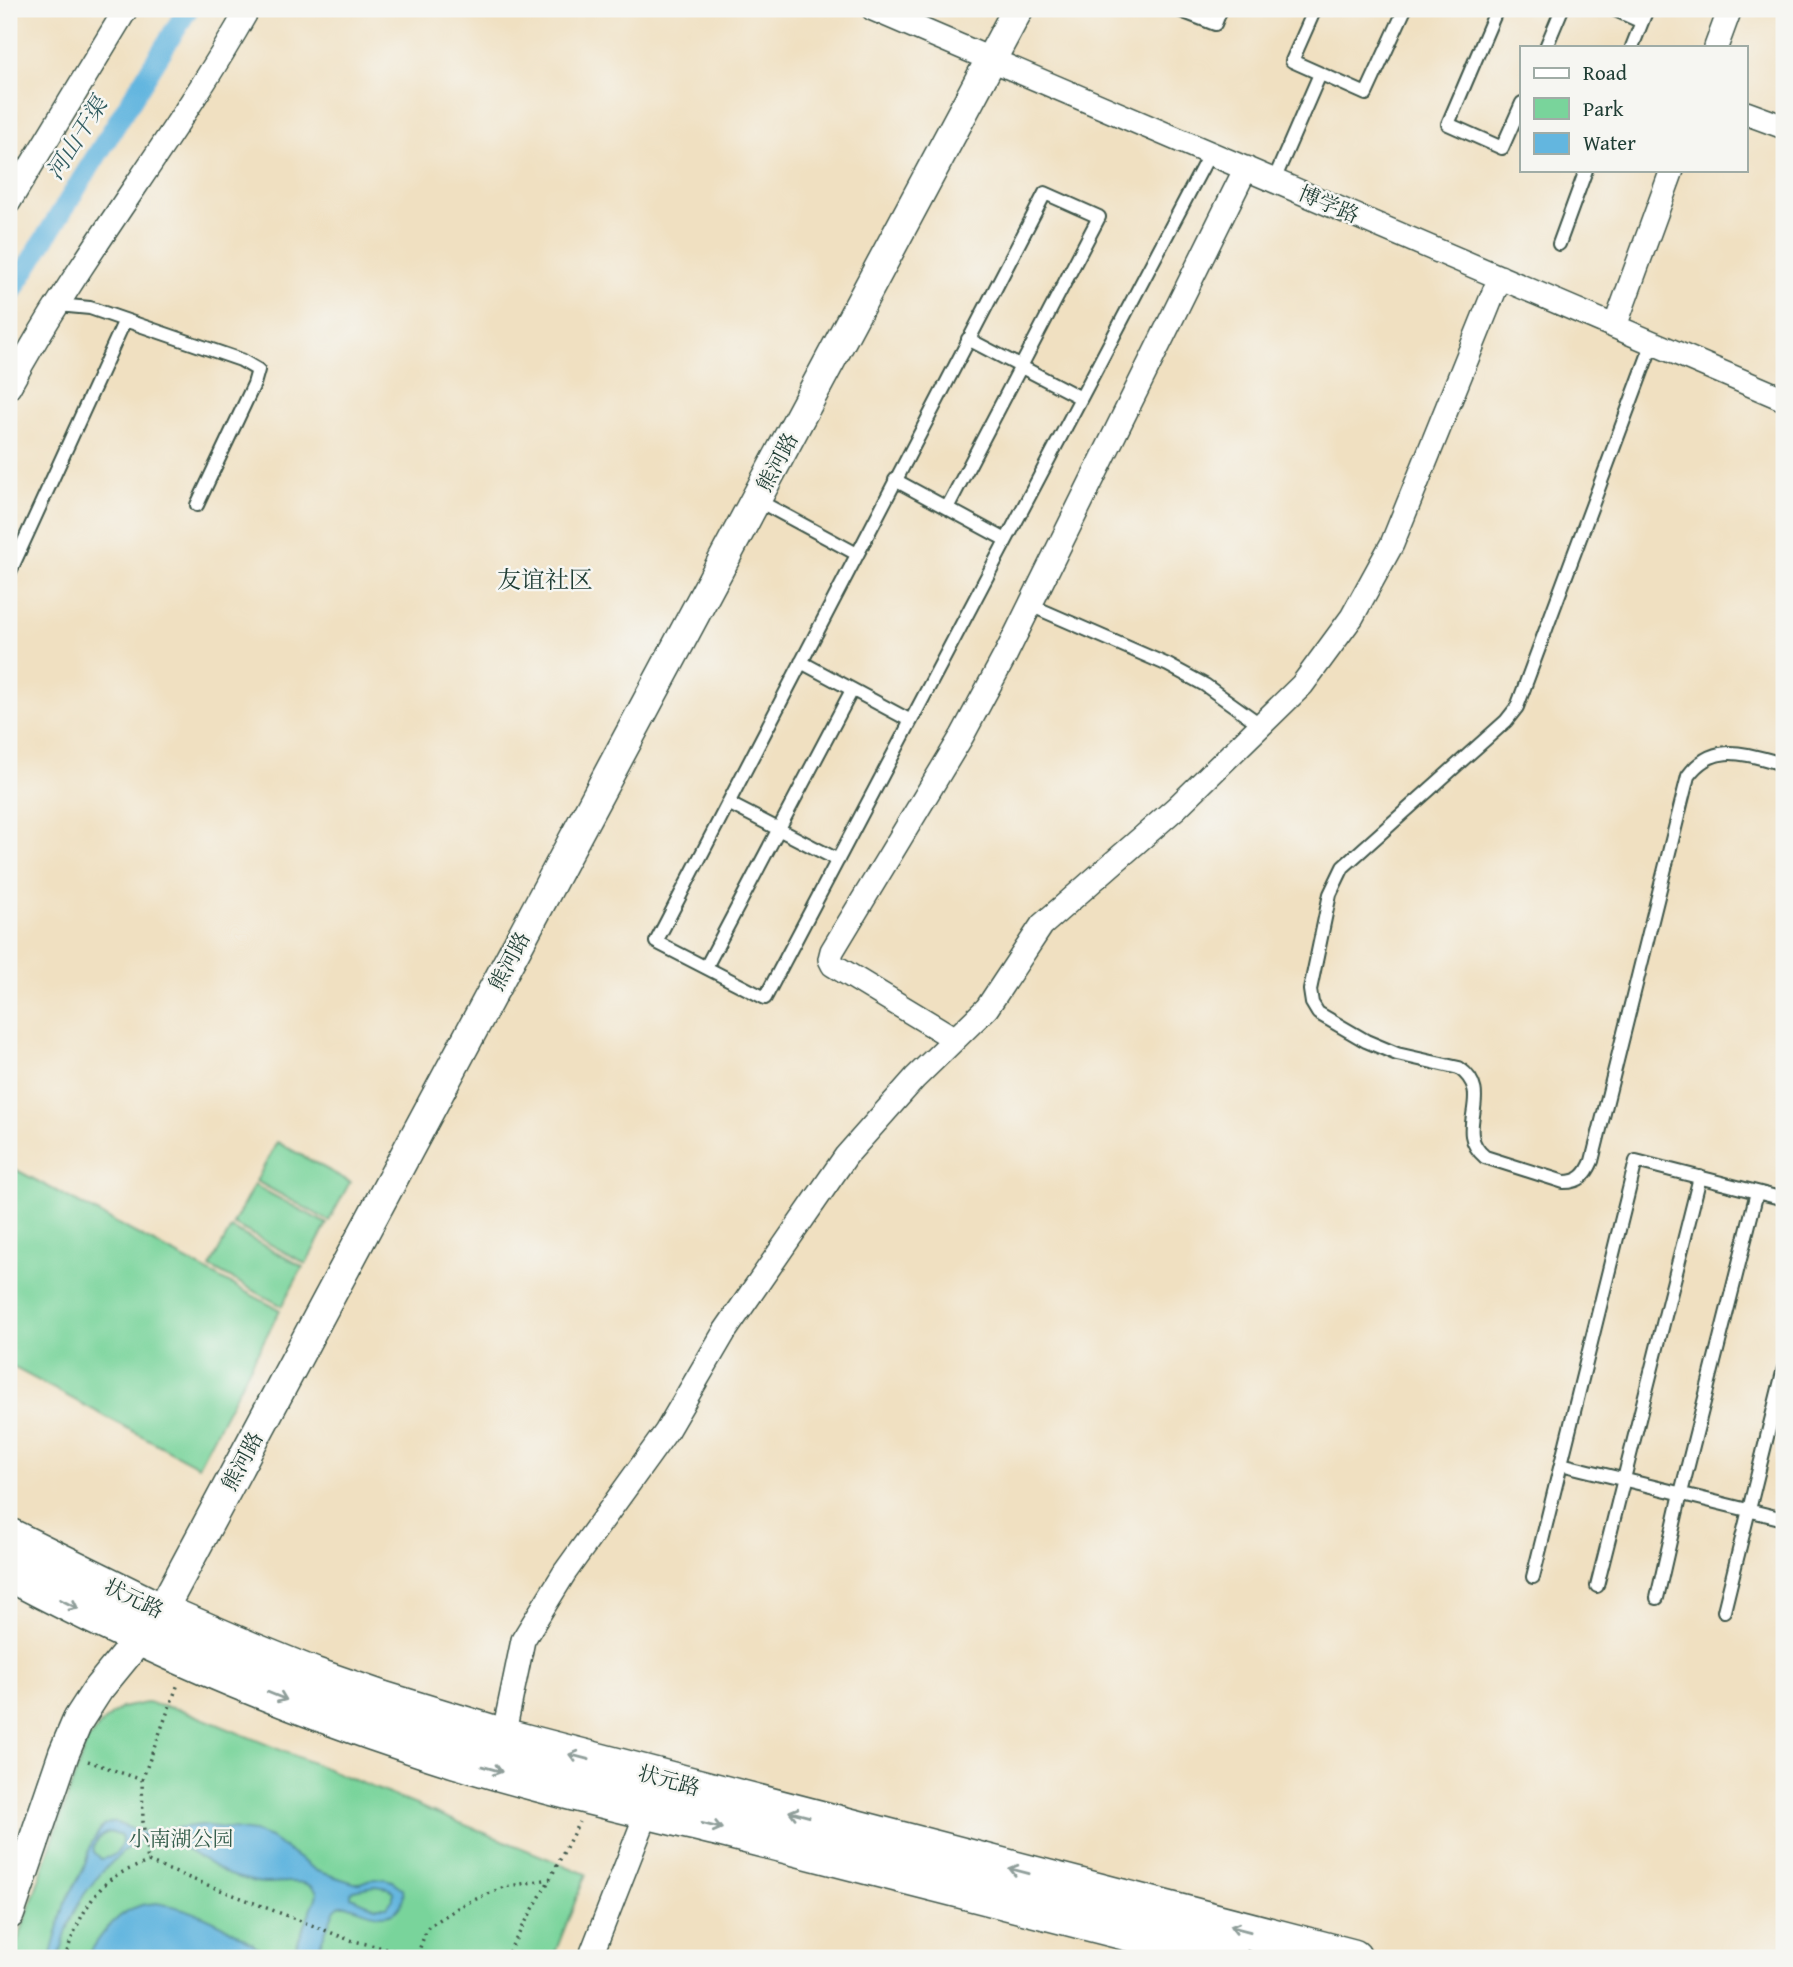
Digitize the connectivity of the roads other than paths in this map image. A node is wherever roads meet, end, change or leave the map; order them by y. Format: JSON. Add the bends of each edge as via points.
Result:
{"nodes":[{"id":1,"x":126,"y":9,"type":"edge"},
{"id":2,"x":248,"y":9,"type":"edge"},
{"id":3,"x":873,"y":9,"type":"edge"},
{"id":4,"x":1018,"y":9,"type":"edge"},
{"id":5,"x":1176,"y":9,"type":"edge"},
{"id":6,"x":1221,"y":9,"type":"edge"},
{"id":7,"x":1315,"y":9,"type":"edge"},
{"id":8,"x":1405,"y":9,"type":"edge"},
{"id":9,"x":1497,"y":9,"type":"edge"},
{"id":10,"x":1562,"y":9,"type":"edge"},
{"id":11,"x":1613,"y":9,"type":"edge"},
{"id":12,"x":1647,"y":9,"type":"edge"},
{"id":13,"x":1730,"y":9,"type":"edge"},
{"id":14,"x":1642,"y":22,"type":"junction"},
{"id":15,"x":1546,"y":46,"type":"edge"},
{"id":16,"x":1632,"y":46,"type":"edge"},
{"id":17,"x":1716,"y":46,"type":"edge"},
{"id":18,"x":992,"y":60,"type":"junction"},
{"id":19,"x":1320,"y":74,"type":"junction"},
{"id":20,"x":1520,"y":108,"type":"edge"},
{"id":21,"x":1748,"y":114,"type":"edge"},
{"id":22,"x":1784,"y":127,"type":"edge"},
{"id":23,"x":1210,"y":153,"type":"junction"},
{"id":24,"x":1247,"y":168,"type":"junction"},
{"id":25,"x":1586,"y":172,"type":"edge"},
{"id":26,"x":1671,"y":172,"type":"edge"},
{"id":27,"x":1274,"y":180,"type":"junction"},
{"id":28,"x":9,"y":202,"type":"edge"},
{"id":29,"x":1559,"y":243,"type":"dead end"},
{"id":30,"x":1500,"y":277,"type":"junction"},
{"id":31,"x":58,"y":306,"type":"junction"},
{"id":32,"x":125,"y":320,"type":"junction"},
{"id":33,"x":1615,"y":326,"type":"junction"},
{"id":34,"x":968,"y":340,"type":"junction"},
{"id":35,"x":1653,"y":342,"type":"junction"},
{"id":36,"x":1021,"y":366,"type":"junction"},
{"id":37,"x":9,"y":387,"type":"edge"},
{"id":38,"x":1081,"y":398,"type":"junction"},
{"id":39,"x":1784,"y":399,"type":"edge"},
{"id":40,"x":895,"y":480,"type":"junction"},
{"id":41,"x":757,"y":500,"type":"junction"},
{"id":42,"x":197,"y":505,"type":"dead end"},
{"id":43,"x":947,"y":508,"type":"junction"},
{"id":44,"x":1006,"y":540,"type":"junction"},
{"id":45,"x":857,"y":554,"type":"junction"},
{"id":46,"x":9,"y":574,"type":"edge"},
{"id":47,"x":1030,"y":606,"type":"junction"},
{"id":48,"x":801,"y":662,"type":"junction"},
{"id":49,"x":852,"y":690,"type":"junction"},
{"id":50,"x":911,"y":721,"type":"junction"},
{"id":51,"x":1261,"y":725,"type":"junction"},
{"id":52,"x":1784,"y":764,"type":"edge"},
{"id":53,"x":728,"y":803,"type":"junction"},
{"id":54,"x":778,"y":829,"type":"junction"},
{"id":55,"x":838,"y":860,"type":"junction"},
{"id":56,"x":706,"y":967,"type":"junction"},
{"id":57,"x":955,"y":1039,"type":"junction"},
{"id":58,"x":1700,"y":1177,"type":"junction"},
{"id":59,"x":1757,"y":1192,"type":"junction"},
{"id":60,"x":1784,"y":1199,"type":"edge"},
{"id":61,"x":1784,"y":1368,"type":"edge"},
{"id":62,"x":1561,"y":1464,"type":"junction"},
{"id":63,"x":1624,"y":1479,"type":"junction"},
{"id":64,"x":1681,"y":1493,"type":"junction"},
{"id":65,"x":1749,"y":1510,"type":"junction"},
{"id":66,"x":1784,"y":1519,"type":"edge"},
{"id":67,"x":9,"y":1537,"type":"edge"},
{"id":68,"x":9,"y":1572,"type":"edge"},
{"id":69,"x":1533,"y":1577,"type":"dead end"},
{"id":70,"x":1597,"y":1586,"type":"dead end"},
{"id":71,"x":1657,"y":1598,"type":"dead end"},
{"id":72,"x":1724,"y":1611,"type":"dead end"},
{"id":73,"x":151,"y":1625,"type":"junction"},
{"id":74,"x":502,"y":1737,"type":"junction"},
{"id":75,"x":648,"y":1810,"type":"junction"},
{"id":76,"x":9,"y":1914,"type":"edge"},
{"id":77,"x":590,"y":1958,"type":"edge"},
{"id":78,"x":1230,"y":1958,"type":"edge"},
{"id":79,"x":1353,"y":1958,"type":"edge"}],
"edges":[{"from":1,"to":28,"type":"street"},
{"from":2,"to":31,"type":"street"},
{"from":3,"to":18,"type":"street","name":"博学路"},
{"from":4,"to":18,"type":"street","name":"熊河路"},
{"from":5,"to":6,"type":"lane","via":[[1214,24]]},
{"from":7,"to":19,"type":"lane","via":[[1292,61]]},
{"from":8,"to":19,"type":"lane","via":[[1366,94]]},
{"from":9,"to":20,"type":"lane","via":[[1448,124],[1502,148]]},
{"from":10,"to":15,"type":"lane"},
{"from":11,"to":14,"type":"lane"},
{"from":12,"to":14,"type":"lane"},
{"from":13,"to":17,"type":"street"},
{"from":14,"to":16,"type":"lane"},
{"from":18,"to":23,"type":"street","name":"博学路"},
{"from":18,"to":41,"type":"street","name":"熊河路"},
{"from":19,"to":27,"type":"lane"},
{"from":21,"to":22,"type":"street"},
{"from":23,"to":24,"type":"street","name":"博学路"},
{"from":23,"to":38,"type":"lane"},
{"from":24,"to":27,"type":"street","name":"博学路"},
{"from":24,"to":47,"type":"street"},
{"from":25,"to":29,"type":"lane"},
{"from":26,"to":33,"type":"street"},
{"from":27,"to":30,"type":"street","name":"博学路"},
{"from":30,"to":33,"type":"street","name":"博学路"},
{"from":30,"to":51,"type":"street","via":[[1385,556],[1352,617],[1303,685]]},
{"from":31,"to":32,"type":"lane","via":[[90,308]]},
{"from":31,"to":37,"type":"street"},
{"from":32,"to":42,"type":"lane","via":[[258,370]]},
{"from":32,"to":46,"type":"lane"},
{"from":33,"to":35,"type":"street","name":"博学路"},
{"from":34,"to":36,"type":"lane"},
{"from":34,"to":36,"type":"lane","via":[[1045,193],[1099,217]]},
{"from":34,"to":40,"type":"lane"},
{"from":35,"to":39,"type":"street","name":"博学路"},
{"from":35,"to":52,"type":"lane","via":[[1517,708],[1343,867],[1330,894],[1310,990],[1312,1003],[1318,1013],[1382,1049],[1459,1068],[1469,1075],[1476,1097],[1471,1134],[1485,1157],[1564,1182],[1581,1179],[1592,1161],[1688,776],[1710,755],[1726,752]]},
{"from":36,"to":38,"type":"lane"},
{"from":36,"to":43,"type":"lane"},
{"from":38,"to":44,"type":"lane"},
{"from":40,"to":43,"type":"lane"},
{"from":40,"to":45,"type":"lane"},
{"from":41,"to":45,"type":"lane"},
{"from":41,"to":73,"type":"street","name":"熊河路"},
{"from":43,"to":44,"type":"lane"},
{"from":44,"to":50,"type":"lane"},
{"from":45,"to":48,"type":"lane"},
{"from":47,"to":51,"type":"lane","via":[[1168,665]]},
{"from":47,"to":57,"type":"street","via":[[962,736],[830,959]]},
{"from":48,"to":49,"type":"lane"},
{"from":48,"to":53,"type":"lane"},
{"from":49,"to":50,"type":"lane"},
{"from":49,"to":54,"type":"lane"},
{"from":50,"to":55,"type":"lane"},
{"from":51,"to":57,"type":"street","via":[[1176,808],[1042,925],[987,1008]]},
{"from":53,"to":54,"type":"lane"},
{"from":53,"to":56,"type":"lane","via":[[656,942]]},
{"from":54,"to":55,"type":"lane"},
{"from":54,"to":56,"type":"lane"},
{"from":55,"to":56,"type":"lane","via":[[765,998]]},
{"from":57,"to":74,"type":"street","via":[[846,1156],[725,1331],[666,1432],[565,1572],[523,1640]]},
{"from":58,"to":59,"type":"lane"},
{"from":58,"to":62,"type":"lane","via":[[1636,1161]]},
{"from":58,"to":63,"type":"lane"},
{"from":59,"to":60,"type":"lane"},
{"from":59,"to":64,"type":"lane"},
{"from":61,"to":65,"type":"lane"},
{"from":62,"to":63,"type":"lane"},
{"from":62,"to":69,"type":"lane"},
{"from":63,"to":64,"type":"lane"},
{"from":63,"to":70,"type":"lane"},
{"from":64,"to":65,"type":"lane"},
{"from":64,"to":71,"type":"lane"},
{"from":65,"to":66,"type":"lane"},
{"from":65,"to":72,"type":"lane"},
{"from":67,"to":73,"type":"main road","name":"状元路"},
{"from":68,"to":73,"type":"main road","name":"状元路","one_way":true,"via":[[71,1605]]},
{"from":73,"to":74,"type":"main road","name":"状元路"},
{"from":73,"to":75,"type":"main road","name":"状元路","one_way":true,"via":[[187,1659],[300,1706],[416,1747]]},
{"from":73,"to":76,"type":"street","name":"熊河路","via":[[78,1720]]},
{"from":79,"to":74,"type":"main road","name":"状元路","one_way":true},
{"from":75,"to":77,"type":"street"},
{"from":75,"to":78,"type":"main road","name":"状元路","one_way":true,"via":[[1158,1945]]}]}
